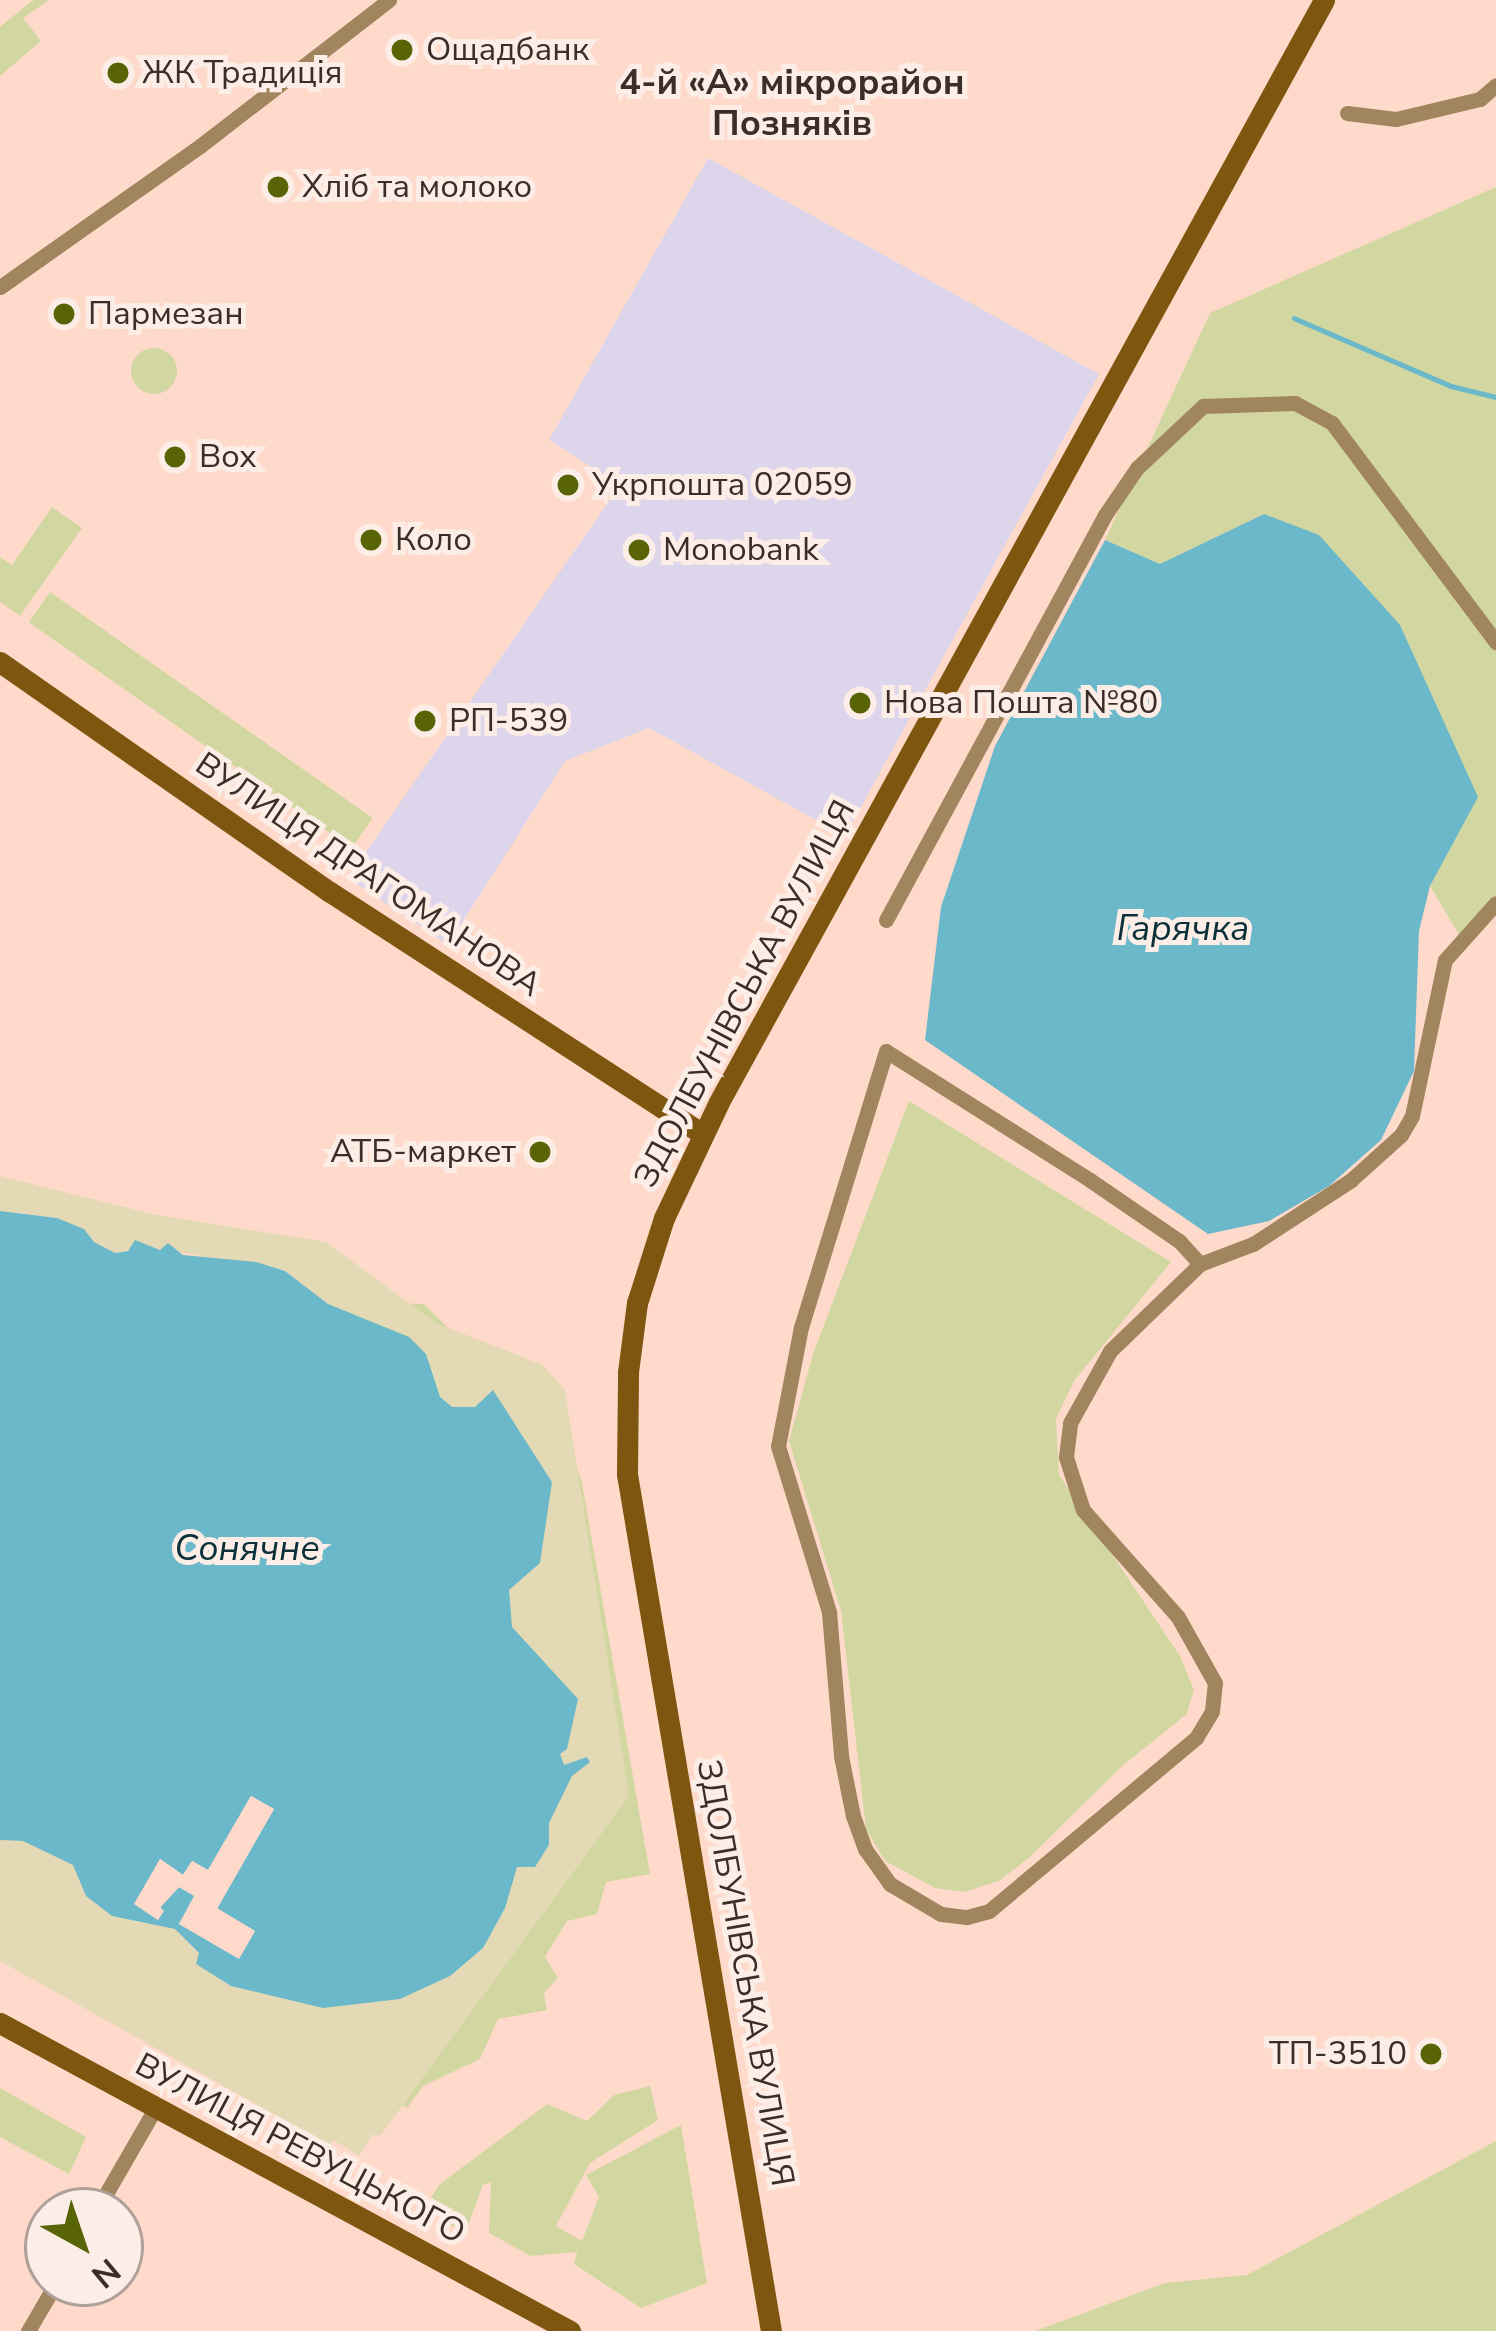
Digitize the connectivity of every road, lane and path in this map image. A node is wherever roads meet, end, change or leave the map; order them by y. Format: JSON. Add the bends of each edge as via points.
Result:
{"nodes":[{"id":1,"x":388,"y":0,"type":"edge"},
{"id":2,"x":1324,"y":0,"type":"edge"},
{"id":3,"x":1496,"y":85,"type":"edge"},
{"id":4,"x":1347,"y":113,"type":"dead end"},
{"id":5,"x":0,"y":287,"type":"edge"},
{"id":6,"x":1496,"y":642,"type":"edge"},
{"id":7,"x":0,"y":662,"type":"edge"},
{"id":8,"x":1496,"y":903,"type":"edge"},
{"id":9,"x":886,"y":920,"type":"dead end"},
{"id":10,"x":703,"y":1134,"type":"junction"},
{"id":11,"x":1200,"y":1264,"type":"junction"},
{"id":12,"x":0,"y":2023,"type":"edge"},
{"id":13,"x":155,"y":2109,"type":"junction"},
{"id":14,"x":110,"y":2187,"type":"edge"},
{"id":15,"x":570,"y":2331,"type":"edge"},
{"id":16,"x":771,"y":2331,"type":"edge"}],
"edges":[{"from":1,"to":5,"type":"street"},
{"from":2,"to":10,"type":"street","name":"ЗДОЛБУНІВСЬКА ВУЛИЦЯ"},
{"from":3,"to":4,"type":"street","via":[[1480,99],[1396,119]]},
{"from":6,"to":9,"type":"street","via":[[1332,423],[1295,403],[1203,406],[1137,468],[1105,515]]},
{"from":7,"to":10,"type":"street","name":"ВУЛИЦЯ ДРАГОМАНОВА","via":[[330,892]]},
{"from":8,"to":11,"type":"street","via":[[1445,960],[1412,1116],[1401,1135],[1351,1180],[1253,1244]]},
{"from":10,"to":16,"type":"street","name":"ЗДОЛБУНІВСЬКА ВУЛИЦЯ","via":[[664,1218],[638,1303],[627,1474]]},
{"from":11,"to":11,"type":"street","via":[[1110,1351],[1078,1400],[1066,1456],[1083,1510],[1196,1647],[1215,1683],[1212,1711],[1196,1738],[989,1911],[941,1914],[890,1884],[853,1816],[830,1612],[778,1446],[801,1328],[886,1052],[1090,1180]]},
{"from":12,"to":13,"type":"street","name":"ВУЛИЦЯ РЕВУЦЬКОГО"},
{"from":13,"to":14,"type":"street"},
{"from":13,"to":15,"type":"street","name":"ВУЛИЦЯ РЕВУЦЬКОГО"}]}
